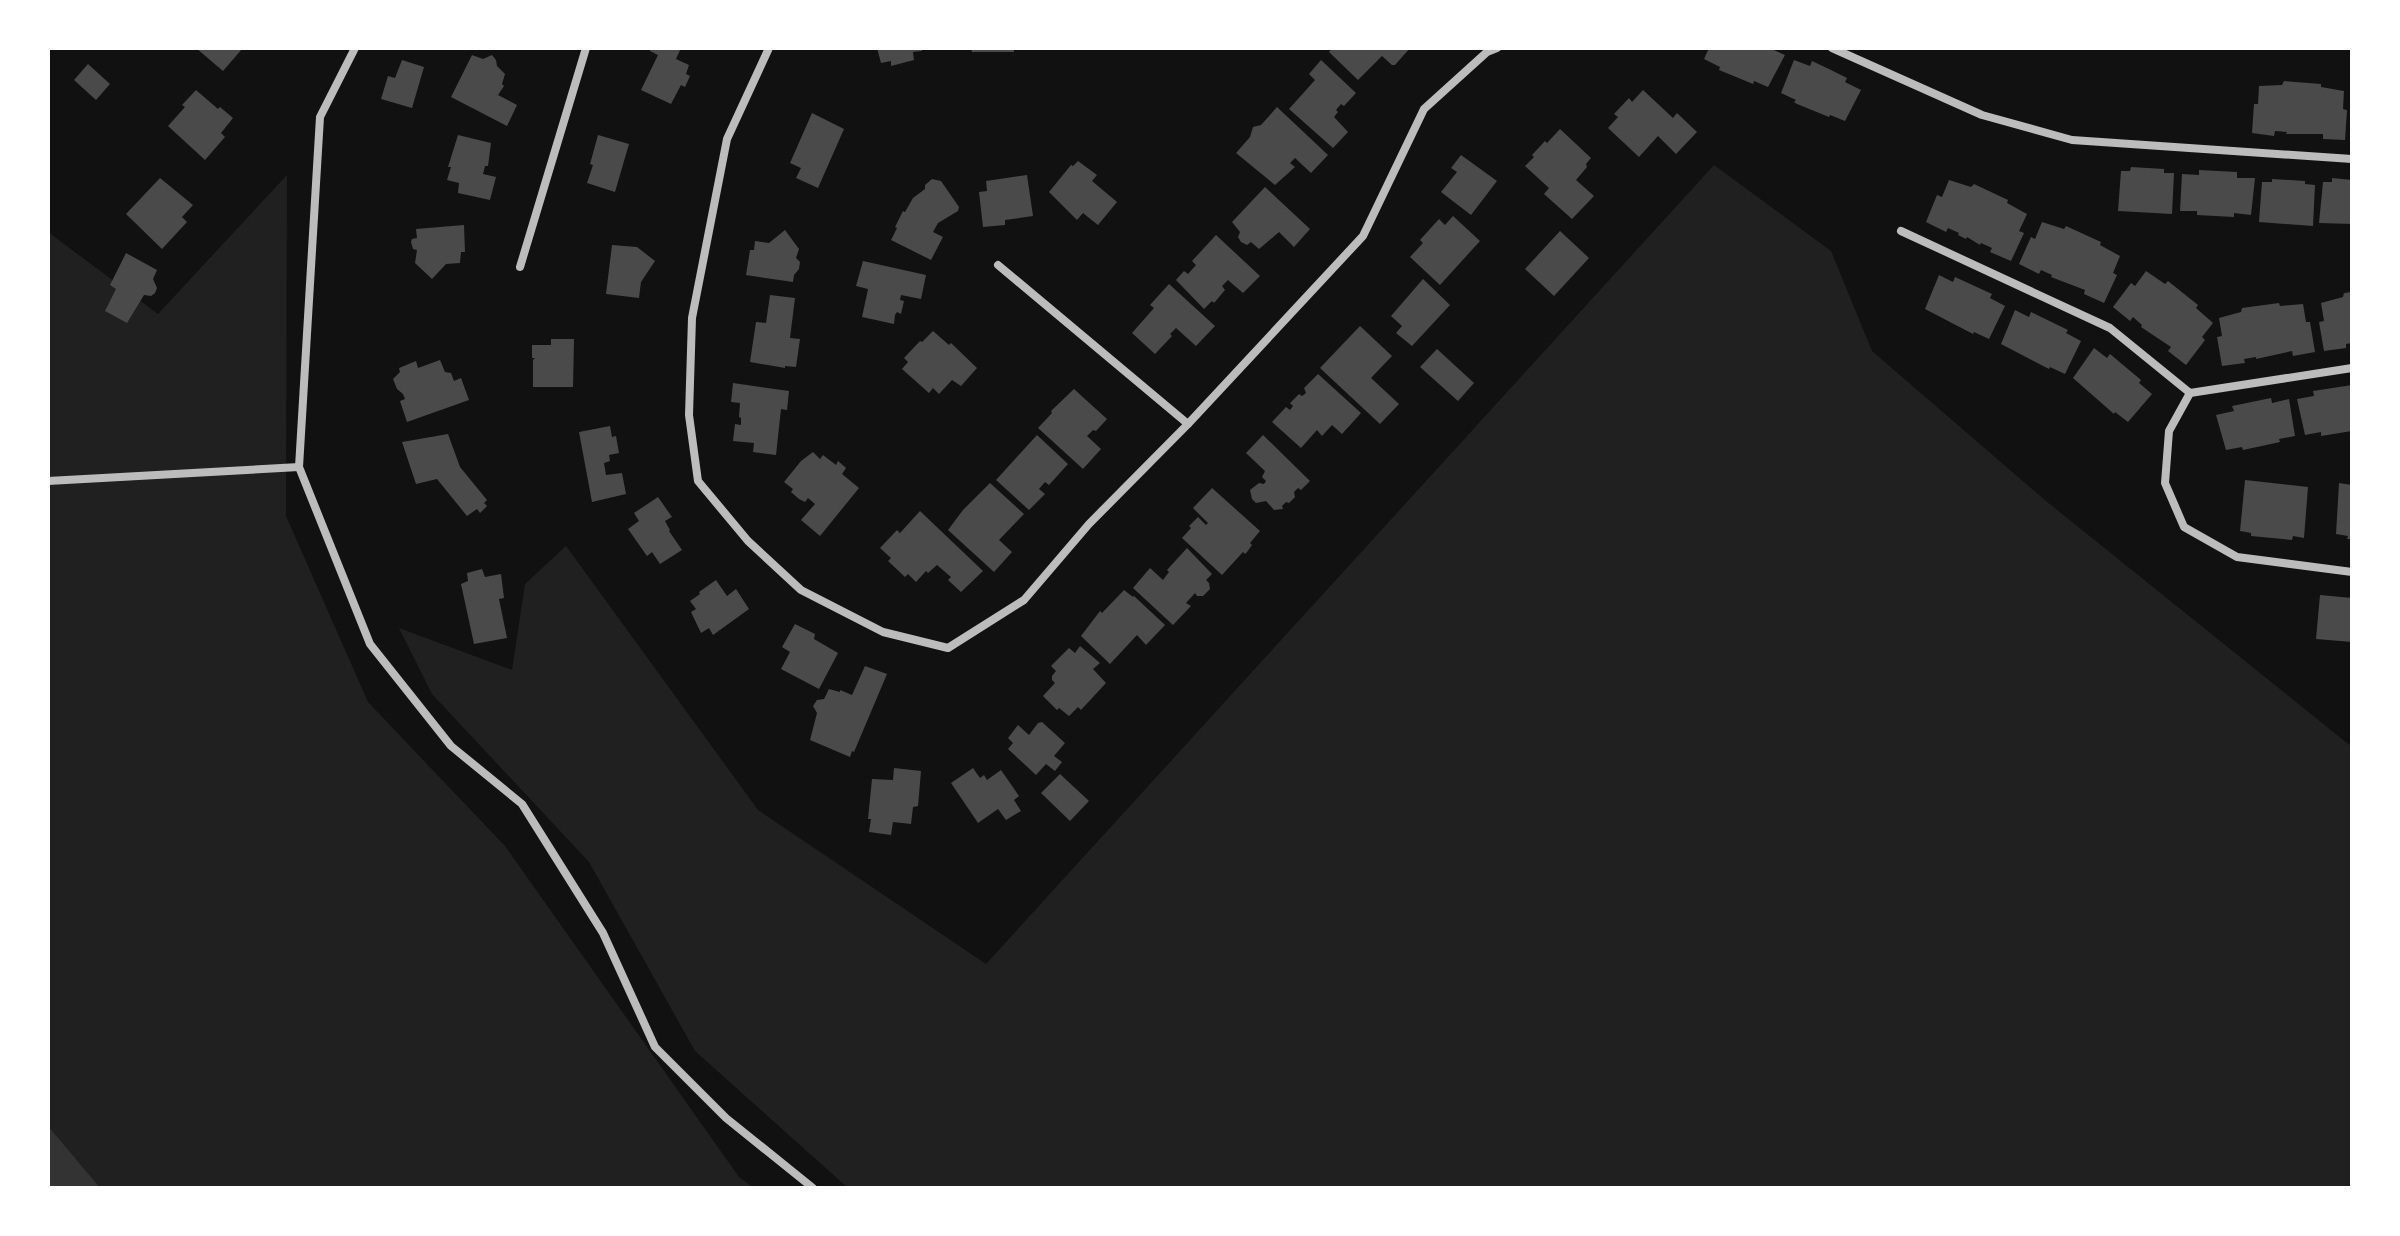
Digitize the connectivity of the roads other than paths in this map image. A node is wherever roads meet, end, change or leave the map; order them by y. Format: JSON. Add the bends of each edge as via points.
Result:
{"nodes":[{"id":1,"x":355,"y":48,"type":"edge"},
{"id":2,"x":586,"y":48,"type":"edge"},
{"id":3,"x":769,"y":48,"type":"edge"},
{"id":4,"x":1497,"y":48,"type":"edge"},
{"id":5,"x":1832,"y":48,"type":"edge"},
{"id":6,"x":2352,"y":159,"type":"edge"},
{"id":7,"x":1901,"y":231,"type":"dead end"},
{"id":8,"x":998,"y":265,"type":"dead end"},
{"id":9,"x":520,"y":267,"type":"dead end"},
{"id":10,"x":2352,"y":368,"type":"edge"},
{"id":11,"x":2190,"y":393,"type":"junction"},
{"id":12,"x":1188,"y":424,"type":"junction"},
{"id":13,"x":299,"y":467,"type":"junction"},
{"id":14,"x":48,"y":481,"type":"edge"},
{"id":15,"x":2352,"y":572,"type":"edge"},
{"id":16,"x":813,"y":1188,"type":"edge"}],
"edges":[{"from":1,"to":13,"type":"street","via":[[320,117]]},
{"from":2,"to":9,"type":"street"},
{"from":3,"to":12,"type":"street","via":[[727,139],[692,318],[689,415],[698,481],[748,541],[801,590],[883,632],[948,648],[1024,600],[1089,524]]},
{"from":4,"to":12,"type":"street","via":[[1424,109],[1363,236]]},
{"from":5,"to":6,"type":"street","via":[[1982,115],[2072,140]]},
{"from":7,"to":11,"type":"street","via":[[2110,328]]},
{"from":8,"to":12,"type":"street"},
{"from":10,"to":11,"type":"street"},
{"from":11,"to":15,"type":"street","via":[[2169,431],[2165,483],[2184,527],[2237,557]]},
{"from":13,"to":14,"type":"street"},
{"from":13,"to":16,"type":"street","via":[[370,644],[451,746],[522,804],[603,933],[655,1047],[726,1118]]}]}
